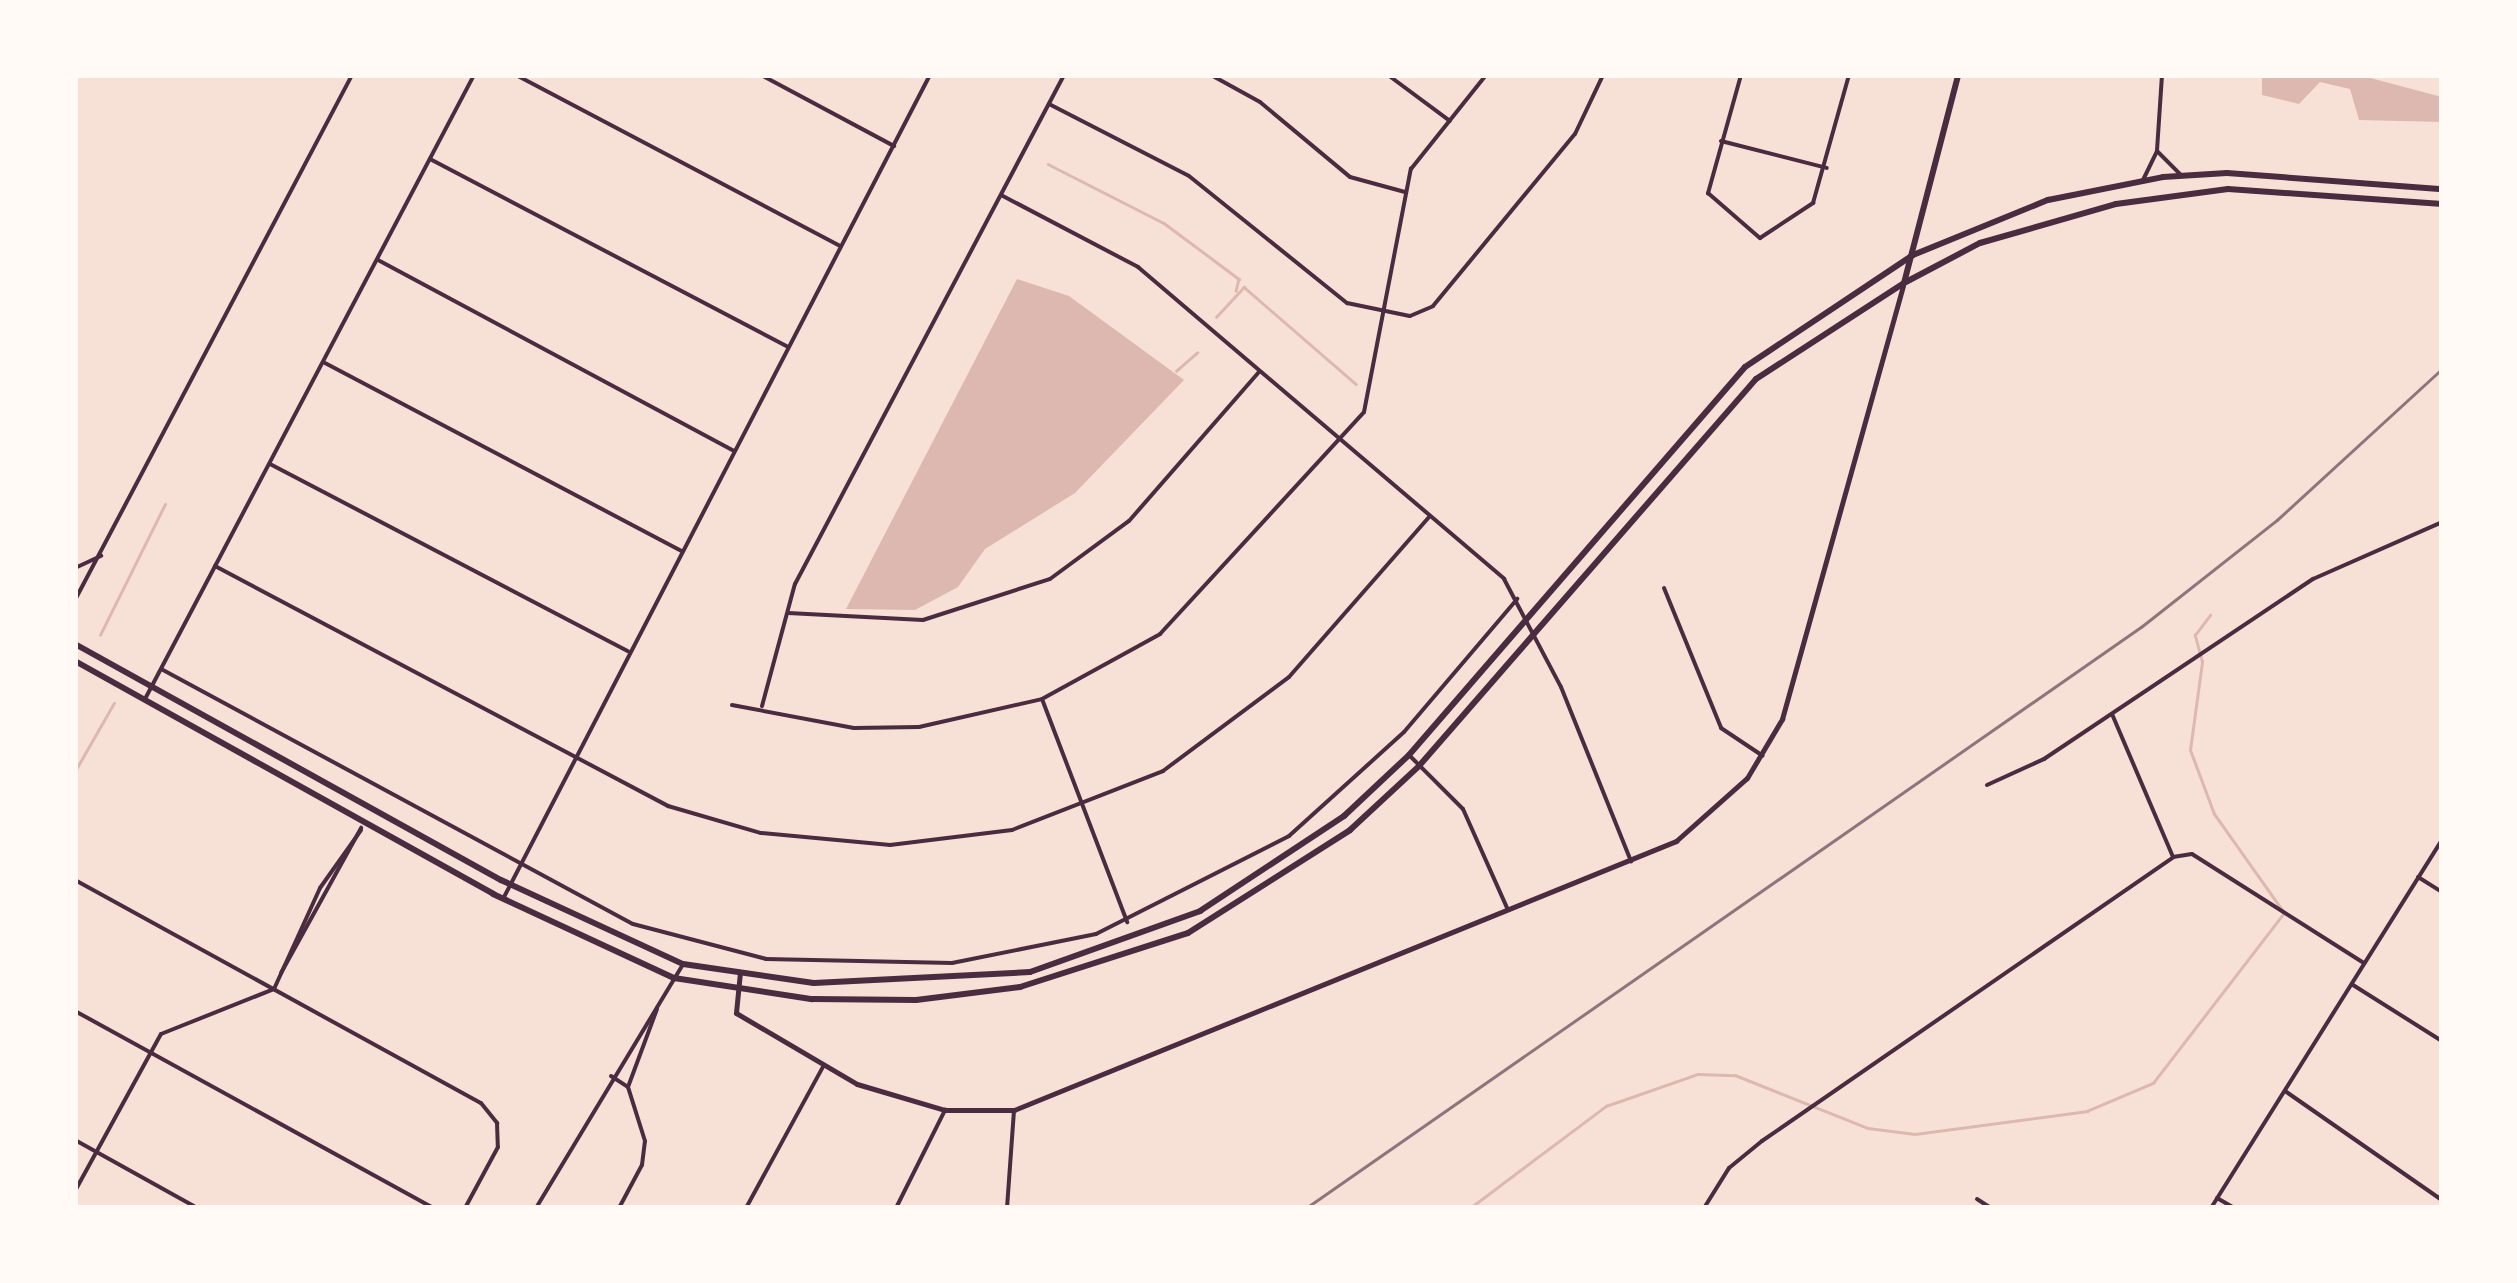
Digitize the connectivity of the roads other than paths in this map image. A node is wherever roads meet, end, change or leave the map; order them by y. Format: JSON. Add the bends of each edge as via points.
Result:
{"nodes":[{"id":1,"x":352,"y":75,"type":"edge"},
{"id":2,"x":474,"y":75,"type":"edge"},
{"id":3,"x":516,"y":75,"type":"edge"},
{"id":4,"x":762,"y":75,"type":"edge"},
{"id":5,"x":930,"y":75,"type":"edge"},
{"id":6,"x":1064,"y":75,"type":"edge"},
{"id":7,"x":1212,"y":75,"type":"edge"},
{"id":8,"x":1388,"y":75,"type":"edge"},
{"id":9,"x":1486,"y":75,"type":"edge"},
{"id":10,"x":1603,"y":75,"type":"edge"},
{"id":11,"x":1740,"y":75,"type":"edge"},
{"id":12,"x":1849,"y":75,"type":"edge"},
{"id":13,"x":1958,"y":75,"type":"edge"},
{"id":14,"x":2162,"y":75,"type":"edge"},
{"id":15,"x":1050,"y":104,"type":"junction"},
{"id":16,"x":1450,"y":121,"type":"junction"},
{"id":17,"x":1721,"y":140,"type":"junction"},
{"id":18,"x":894,"y":146,"type":"junction"},
{"id":19,"x":2157,"y":150,"type":"junction"},
{"id":20,"x":430,"y":159,"type":"junction"},
{"id":21,"x":1827,"y":168,"type":"junction"},
{"id":22,"x":2183,"y":176,"type":"junction"},
{"id":23,"x":2143,"y":180,"type":"junction"},
{"id":24,"x":2442,"y":189,"type":"edge"},
{"id":25,"x":1405,"y":192,"type":"junction"},
{"id":26,"x":1001,"y":195,"type":"junction"},
{"id":27,"x":2442,"y":204,"type":"edge"},
{"id":28,"x":842,"y":246,"type":"junction"},
{"id":29,"x":1913,"y":255,"type":"junction"},
{"id":30,"x":378,"y":260,"type":"junction"},
{"id":31,"x":1904,"y":282,"type":"junction"},
{"id":32,"x":1386,"y":312,"type":"junction"},
{"id":33,"x":788,"y":348,"type":"junction"},
{"id":34,"x":325,"y":363,"type":"junction"},
{"id":35,"x":1259,"y":372,"type":"junction"},
{"id":36,"x":1340,"y":441,"type":"junction"},
{"id":37,"x":733,"y":450,"type":"junction"},
{"id":38,"x":270,"y":464,"type":"junction"},
{"id":39,"x":1429,"y":517,"type":"junction"},
{"id":40,"x":2442,"y":522,"type":"edge"},
{"id":41,"x":681,"y":551,"type":"junction"},
{"id":42,"x":101,"y":556,"type":"junction"},
{"id":43,"x":215,"y":566,"type":"junction"},
{"id":44,"x":75,"y":568,"type":"edge"},
{"id":45,"x":1664,"y":588,"type":"dead end"},
{"id":46,"x":1516,"y":599,"type":"junction"},
{"id":47,"x":75,"y":600,"type":"edge"},
{"id":48,"x":788,"y":613,"type":"junction"},
{"id":49,"x":1525,"y":616,"type":"junction"},
{"id":50,"x":1533,"y":632,"type":"junction"},
{"id":51,"x":75,"y":644,"type":"edge"},
{"id":52,"x":628,"y":651,"type":"junction"},
{"id":53,"x":75,"y":662,"type":"edge"},
{"id":54,"x":163,"y":670,"type":"junction"},
{"id":55,"x":151,"y":688,"type":"junction"},
{"id":56,"x":1042,"y":699,"type":"junction"},
{"id":57,"x":144,"y":701,"type":"junction"},
{"id":58,"x":732,"y":705,"type":"dead end"},
{"id":59,"x":762,"y":706,"type":"junction"},
{"id":60,"x":2112,"y":713,"type":"junction"},
{"id":61,"x":1408,"y":755,"type":"junction"},
{"id":62,"x":1763,"y":756,"type":"junction"},
{"id":63,"x":573,"y":758,"type":"junction"},
{"id":64,"x":1419,"y":766,"type":"junction"},
{"id":65,"x":1987,"y":785,"type":"dead end"},
{"id":66,"x":1084,"y":806,"type":"junction"},
{"id":67,"x":373,"y":808,"type":"junction"},
{"id":68,"x":366,"y":820,"type":"junction"},
{"id":69,"x":360,"y":830,"type":"junction"},
{"id":70,"x":2442,"y":840,"type":"edge"},
{"id":71,"x":2172,"y":857,"type":"junction"},
{"id":72,"x":1630,"y":861,"type":"junction"},
{"id":73,"x":515,"y":866,"type":"junction"},
{"id":74,"x":2418,"y":877,"type":"junction"},
{"id":75,"x":75,"y":880,"type":"edge"},
{"id":76,"x":510,"y":884,"type":"junction"},
{"id":77,"x":2442,"y":892,"type":"edge"},
{"id":78,"x":504,"y":899,"type":"junction"},
{"id":79,"x":1508,"y":912,"type":"junction"},
{"id":80,"x":1127,"y":922,"type":"junction"},
{"id":81,"x":2364,"y":963,"type":"junction"},
{"id":82,"x":683,"y":964,"type":"junction"},
{"id":83,"x":740,"y":972,"type":"junction"},
{"id":84,"x":281,"y":973,"type":"junction"},
{"id":85,"x":674,"y":978,"type":"junction"},
{"id":86,"x":2351,"y":984,"type":"junction"},
{"id":87,"x":738,"y":988,"type":"junction"},
{"id":88,"x":274,"y":989,"type":"junction"},
{"id":89,"x":657,"y":1009,"type":"junction"},
{"id":90,"x":75,"y":1010,"type":"edge"},
{"id":91,"x":2442,"y":1042,"type":"edge"},
{"id":92,"x":150,"y":1052,"type":"junction"},
{"id":93,"x":823,"y":1067,"type":"junction"},
{"id":94,"x":611,"y":1076,"type":"junction"},
{"id":95,"x":628,"y":1088,"type":"junction"},
{"id":96,"x":2286,"y":1090,"type":"junction"},
{"id":97,"x":945,"y":1110,"type":"junction"},
{"id":98,"x":1014,"y":1110,"type":"junction"},
{"id":99,"x":75,"y":1140,"type":"edge"},
{"id":100,"x":97,"y":1152,"type":"junction"},
{"id":101,"x":75,"y":1191,"type":"edge"},
{"id":102,"x":2217,"y":1198,"type":"junction"},
{"id":103,"x":1977,"y":1199,"type":"dead end"},
{"id":104,"x":1011,"y":1200,"type":"junction"},
{"id":105,"x":2442,"y":1200,"type":"edge"},
{"id":106,"x":197,"y":1208,"type":"edge"},
{"id":107,"x":433,"y":1208,"type":"edge"},
{"id":108,"x":465,"y":1208,"type":"edge"},
{"id":109,"x":536,"y":1208,"type":"edge"},
{"id":110,"x":619,"y":1208,"type":"edge"},
{"id":111,"x":746,"y":1208,"type":"edge"},
{"id":112,"x":896,"y":1208,"type":"edge"},
{"id":113,"x":1006,"y":1208,"type":"edge"},
{"id":114,"x":1014,"y":1208,"type":"edge"},
{"id":115,"x":1704,"y":1208,"type":"edge"},
{"id":116,"x":1991,"y":1208,"type":"edge"},
{"id":117,"x":2211,"y":1208,"type":"edge"},
{"id":118,"x":2234,"y":1208,"type":"edge"}],
"edges":[{"from":1,"to":42,"type":"street"},
{"from":2,"to":20,"type":"street"},
{"from":3,"to":28,"type":"street"},
{"from":4,"to":18,"type":"street"},
{"from":5,"to":18,"type":"street"},
{"from":6,"to":15,"type":"street"},
{"from":7,"to":25,"type":"street","via":[[1260,102],[1350,177]]},
{"from":8,"to":16,"type":"street"},
{"from":9,"to":16,"type":"street"},
{"from":10,"to":32,"type":"street","via":[[1575,134],[1433,306]]},
{"from":11,"to":17,"type":"street"},
{"from":12,"to":21,"type":"street"},
{"from":13,"to":29,"type":"main road"},
{"from":14,"to":19,"type":"street"},
{"from":15,"to":26,"type":"street"},
{"from":15,"to":32,"type":"street","via":[[1188,176],[1326,290]]},
{"from":16,"to":25,"type":"street","via":[[1417,159]]},
{"from":17,"to":21,"type":"street"},
{"from":17,"to":21,"type":"street","via":[[1708,193],[1760,238],[1813,203]]},
{"from":18,"to":28,"type":"street"},
{"from":19,"to":22,"type":"street"},
{"from":19,"to":23,"type":"street"},
{"from":20,"to":30,"type":"street"},
{"from":20,"to":33,"type":"street"},
{"from":22,"to":23,"type":"main road"},
{"from":22,"to":24,"type":"main road"},
{"from":23,"to":29,"type":"main road","via":[[2048,200]]},
{"from":25,"to":32,"type":"street"},
{"from":26,"to":35,"type":"street","via":[[1138,266]]},
{"from":26,"to":48,"type":"street","via":[[795,584]]},
{"from":27,"to":31,"type":"main road","via":[[2228,188],[2116,204],[1980,243]]},
{"from":28,"to":33,"type":"street"},
{"from":29,"to":31,"type":"main road"},
{"from":29,"to":49,"type":"main road","via":[[1746,367]]},
{"from":30,"to":34,"type":"street"},
{"from":30,"to":37,"type":"street"},
{"from":31,"to":50,"type":"main road","via":[[1756,379]]},
{"from":31,"to":62,"type":"street","via":[[1796,677]]},
{"from":32,"to":36,"type":"street","via":[[1373,389]]},
{"from":33,"to":37,"type":"street"},
{"from":34,"to":38,"type":"street"},
{"from":34,"to":41,"type":"street"},
{"from":35,"to":36,"type":"street"},
{"from":35,"to":48,"type":"street","via":[[1129,521],[1050,579],[923,620]]},
{"from":36,"to":39,"type":"street"},
{"from":36,"to":56,"type":"street","via":[[1183,614],[1120,660]]},
{"from":37,"to":41,"type":"street"},
{"from":38,"to":43,"type":"street"},
{"from":38,"to":52,"type":"street"},
{"from":39,"to":46,"type":"street"},
{"from":39,"to":66,"type":"street","via":[[1250,713],[1163,772]]},
{"from":40,"to":60,"type":"street","via":[[2303,585]]},
{"from":41,"to":52,"type":"street"},
{"from":42,"to":44,"type":"street"},
{"from":42,"to":47,"type":"street"},
{"from":43,"to":54,"type":"street"},
{"from":43,"to":63,"type":"street"},
{"from":45,"to":62,"type":"street","via":[[1721,728]]},
{"from":46,"to":49,"type":"street"},
{"from":46,"to":80,"type":"street","via":[[1340,795],[1228,874]]},
{"from":48,"to":59,"type":"street"},
{"from":49,"to":50,"type":"street"},
{"from":49,"to":61,"type":"main road"},
{"from":50,"to":64,"type":"main road"},
{"from":50,"to":72,"type":"street"},
{"from":51,"to":55,"type":"main road"},
{"from":52,"to":63,"type":"street"},
{"from":53,"to":57,"type":"main road"},
{"from":54,"to":55,"type":"street"},
{"from":54,"to":73,"type":"street"},
{"from":55,"to":57,"type":"street"},
{"from":55,"to":67,"type":"main road"},
{"from":56,"to":59,"type":"street","via":[[918,728],[816,723]]},
{"from":56,"to":66,"type":"street"},
{"from":57,"to":68,"type":"main road"},
{"from":58,"to":59,"type":"street"},
{"from":60,"to":65,"type":"street"},
{"from":60,"to":71,"type":"street"},
{"from":61,"to":64,"type":"street"},
{"from":61,"to":83,"type":"main road","via":[[1280,865],[1126,944],[1030,972],[930,984]]},
{"from":62,"to":72,"type":"street","via":[[1698,825]]},
{"from":63,"to":66,"type":"street","via":[[668,806],[845,845],[958,840]]},
{"from":63,"to":73,"type":"street"},
{"from":64,"to":79,"type":"street","via":[[1464,809]]},
{"from":64,"to":87,"type":"main road","via":[[1279,882],[1188,934],[1094,969],[916,1000]]},
{"from":66,"to":80,"type":"street"},
{"from":67,"to":68,"type":"street"},
{"from":67,"to":76,"type":"main road"},
{"from":68,"to":69,"type":"street"},
{"from":68,"to":78,"type":"main road"},
{"from":69,"to":84,"type":"street"},
{"from":69,"to":84,"type":"street","via":[[333,891]]},
{"from":70,"to":74,"type":"street"},
{"from":71,"to":81,"type":"street","via":[[2192,854]]},
{"from":71,"to":115,"type":"street","via":[[1762,1141],[1728,1168]]},
{"from":72,"to":79,"type":"street"},
{"from":73,"to":76,"type":"street"},
{"from":73,"to":80,"type":"street","via":[[633,924],[808,964],[952,964]]},
{"from":74,"to":77,"type":"street"},
{"from":74,"to":81,"type":"street"},
{"from":75,"to":88,"type":"street"},
{"from":76,"to":78,"type":"street"},
{"from":76,"to":82,"type":"main road"},
{"from":78,"to":85,"type":"main road"},
{"from":79,"to":98,"type":"street"},
{"from":81,"to":86,"type":"street"},
{"from":82,"to":83,"type":"main road"},
{"from":82,"to":85,"type":"street"},
{"from":83,"to":87,"type":"street"},
{"from":84,"to":88,"type":"street"},
{"from":85,"to":87,"type":"main road"},
{"from":85,"to":89,"type":"street"},
{"from":86,"to":91,"type":"street"},
{"from":86,"to":96,"type":"street"},
{"from":87,"to":93,"type":"street","via":[[736,1013]]},
{"from":88,"to":92,"type":"street","via":[[174,1027]]},
{"from":88,"to":108,"type":"street","via":[[491,1112],[498,1146]]},
{"from":89,"to":94,"type":"street"},
{"from":89,"to":95,"type":"street"},
{"from":90,"to":92,"type":"street"},
{"from":92,"to":100,"type":"street"},
{"from":92,"to":107,"type":"street"},
{"from":93,"to":97,"type":"street"},
{"from":93,"to":111,"type":"street"},
{"from":94,"to":95,"type":"street"},
{"from":94,"to":109,"type":"street"},
{"from":95,"to":110,"type":"street","via":[[646,1141]]},
{"from":96,"to":102,"type":"street"},
{"from":96,"to":105,"type":"street"},
{"from":97,"to":98,"type":"street"},
{"from":97,"to":112,"type":"street"},
{"from":98,"to":104,"type":"street"},
{"from":99,"to":100,"type":"street"},
{"from":100,"to":101,"type":"street"},
{"from":100,"to":106,"type":"street"},
{"from":102,"to":117,"type":"street"},
{"from":102,"to":118,"type":"street"},
{"from":103,"to":116,"type":"street"},
{"from":104,"to":113,"type":"street"},
{"from":104,"to":114,"type":"street"}]}
